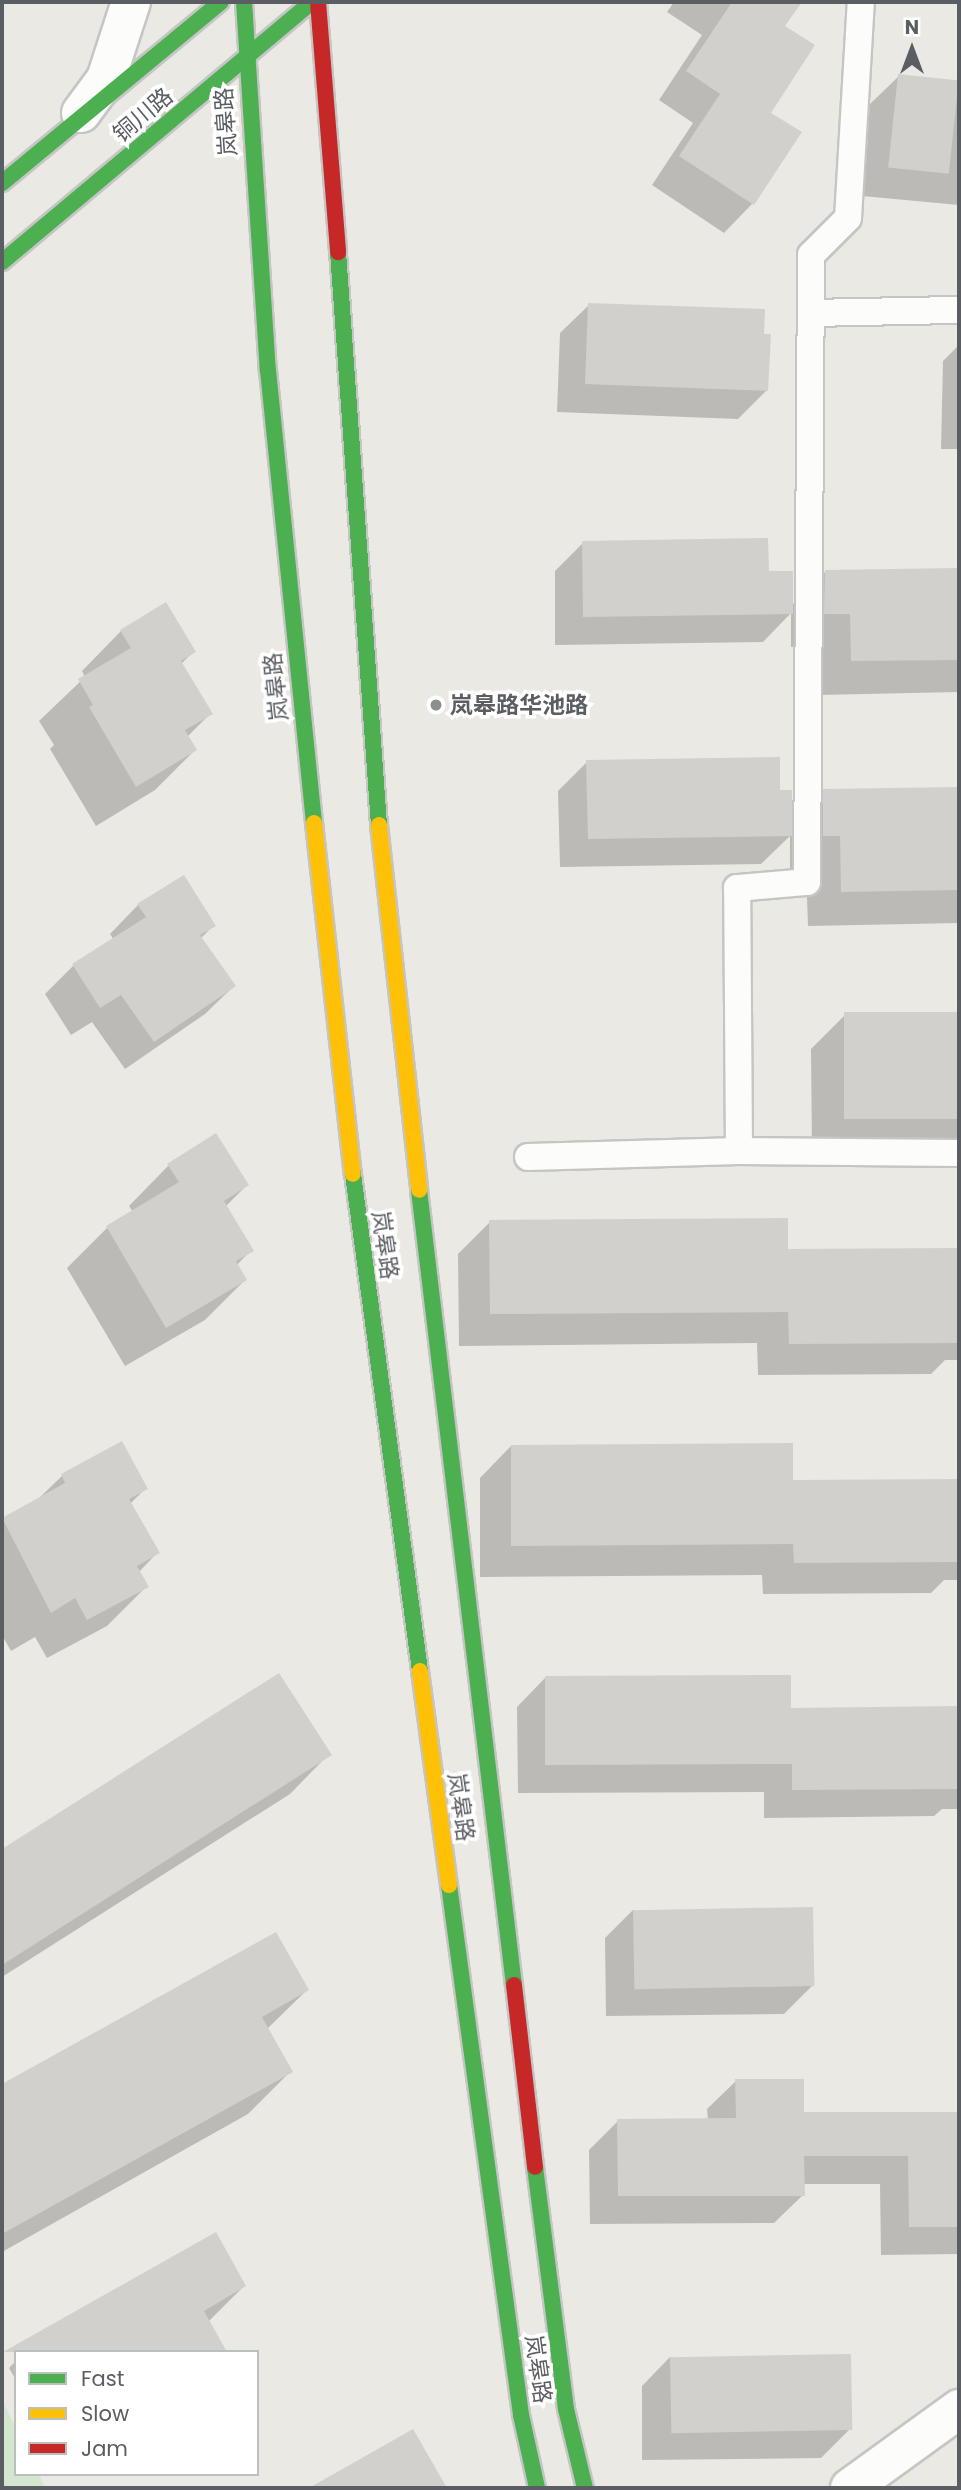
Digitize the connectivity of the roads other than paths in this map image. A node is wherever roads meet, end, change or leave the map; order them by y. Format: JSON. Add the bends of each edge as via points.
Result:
{"nodes":[{"id":1,"x":131,"y":2,"type":"edge"},
{"id":2,"x":221,"y":2,"type":"edge"},
{"id":3,"x":244,"y":2,"type":"edge"},
{"id":4,"x":312,"y":2,"type":"edge"},
{"id":5,"x":318,"y":2,"type":"edge"},
{"id":6,"x":861,"y":2,"type":"edge"},
{"id":7,"x":244,"y":61,"type":"junction"},
{"id":8,"x":76,"y":120,"type":"junction"},
{"id":9,"x":2,"y":183,"type":"edge"},
{"id":10,"x":2,"y":262,"type":"edge"},
{"id":11,"x":959,"y":310,"type":"edge"},
{"id":12,"x":811,"y":313,"type":"junction"},
{"id":13,"x":739,"y":1151,"type":"junction"},
{"id":14,"x":959,"y":1153,"type":"edge"},
{"id":15,"x":528,"y":1157,"type":"dead end"},
{"id":16,"x":959,"y":2409,"type":"edge"},
{"id":17,"x":537,"y":2488,"type":"edge"},
{"id":18,"x":585,"y":2488,"type":"edge"},
{"id":19,"x":850,"y":2488,"type":"edge"}],
"edges":[{"from":1,"to":8,"type":"street","via":[[106,79]]},
{"from":2,"to":8,"type":"main road","name":"铜川路"},
{"from":3,"to":7,"type":"main road","name":"岚皋路"},
{"from":4,"to":7,"type":"main road","name":"铜川路"},
{"from":5,"to":18,"type":"main road","name":"岚皋路","via":[[366,608],[368,717],[402,1050],[566,2409]]},
{"from":6,"to":12,"type":"lane","via":[[848,218],[811,255]]},
{"from":7,"to":10,"type":"main road","name":"铜川路"},
{"from":7,"to":17,"type":"main road","name":"岚皋路","via":[[268,370],[338,1068],[521,2415]]},
{"from":8,"to":9,"type":"main road","name":"铜川路"},
{"from":11,"to":12,"type":"lane"},
{"from":12,"to":13,"type":"lane","via":[[807,881],[737,888]]},
{"from":13,"to":14,"type":"lane"},
{"from":13,"to":15,"type":"lane"},
{"from":16,"to":19,"type":"street"}]}
